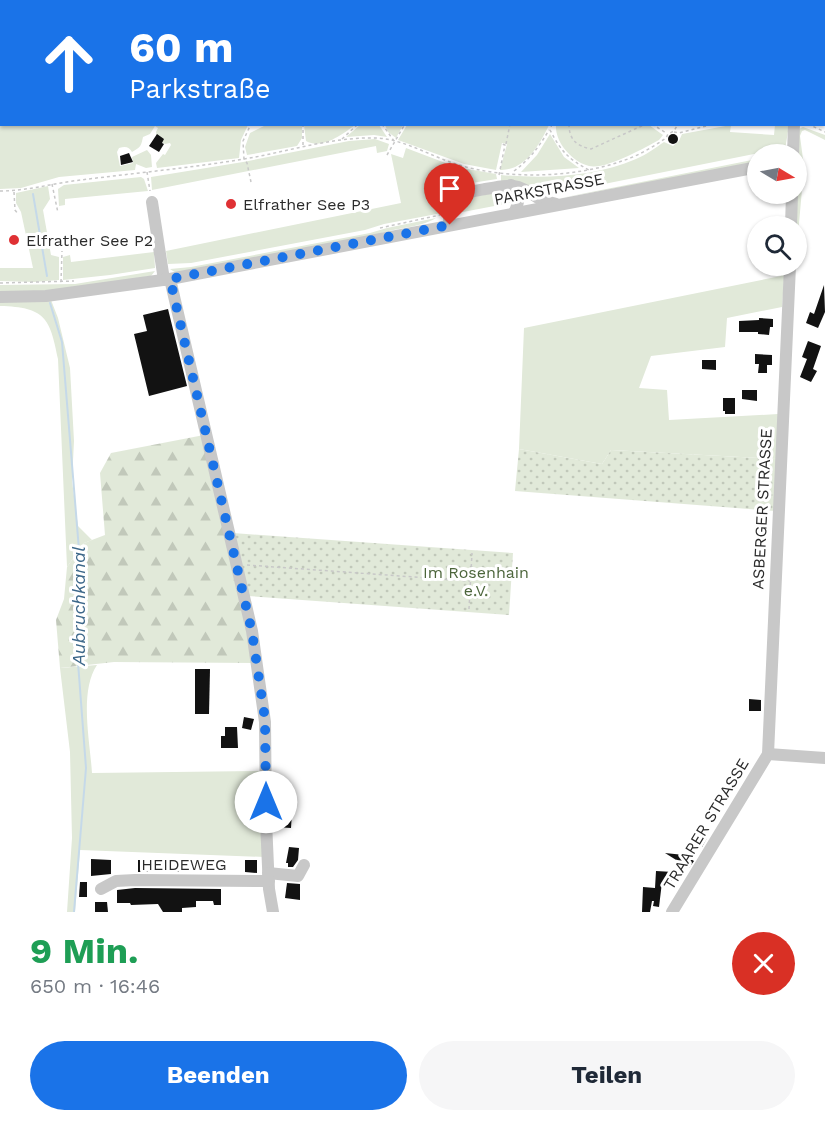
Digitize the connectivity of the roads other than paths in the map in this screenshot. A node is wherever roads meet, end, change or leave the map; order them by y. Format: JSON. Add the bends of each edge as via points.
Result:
{"nodes":[{"id":1,"x":794,"y":126,"type":"edge"},
{"id":2,"x":793,"y":144,"type":"edge"},
{"id":3,"x":747,"y":169,"type":"edge"},
{"id":4,"x":511,"y":179,"type":"junction"},
{"id":5,"x":152,"y":202,"type":"road end"},
{"id":6,"x":557,"y":204,"type":"junction"},
{"id":7,"x":514,"y":213,"type":"junction"},
{"id":8,"x":449,"y":220,"type":"junction"},
{"id":9,"x":790,"y":276,"type":"edge"},
{"id":10,"x":167,"y":279,"type":"junction"},
{"id":11,"x":0,"y":297,"type":"edge"},
{"id":12,"x":768,"y":754,"type":"junction"},
{"id":13,"x":825,"y":758,"type":"edge"},
{"id":14,"x":304,"y":865,"type":"dead end"},
{"id":15,"x":269,"y":877,"type":"junction"},
{"id":16,"x":101,"y":889,"type":"dead end"},
{"id":17,"x":273,"y":912,"type":"edge"},
{"id":18,"x":672,"y":912,"type":"edge"}],
"edges":[{"from":1,"to":2,"type":"street"},
{"from":3,"to":6,"type":"street","name":"PARKSTRASSE"},
{"from":4,"to":6,"type":"street","via":[[541,200]]},
{"from":4,"to":7,"type":"street","via":[[519,198]]},
{"from":4,"to":8,"type":"street","via":[[455,196]]},
{"from":5,"to":10,"type":"street"},
{"from":6,"to":7,"type":"street","name":"PARKSTRASSE"},
{"from":7,"to":8,"type":"street","name":"PARKSTRASSE"},
{"from":8,"to":10,"type":"street","name":"PARKSTRASSE"},
{"from":9,"to":12,"type":"street","name":"ASBERGER STRASSE"},
{"from":10,"to":11,"type":"street","name":"PARKSTRASSE","via":[[46,296]]},
{"from":10,"to":15,"type":"street","via":[[252,632],[265,722]]},
{"from":12,"to":13,"type":"street"},
{"from":12,"to":18,"type":"street","name":"TRAARER STRASSE"},
{"from":14,"to":15,"type":"street","name":"HEIDEWEG","via":[[298,876]]},
{"from":15,"to":16,"type":"street","name":"HEIDEWEG","via":[[116,881]]},
{"from":15,"to":17,"type":"street"}]}
